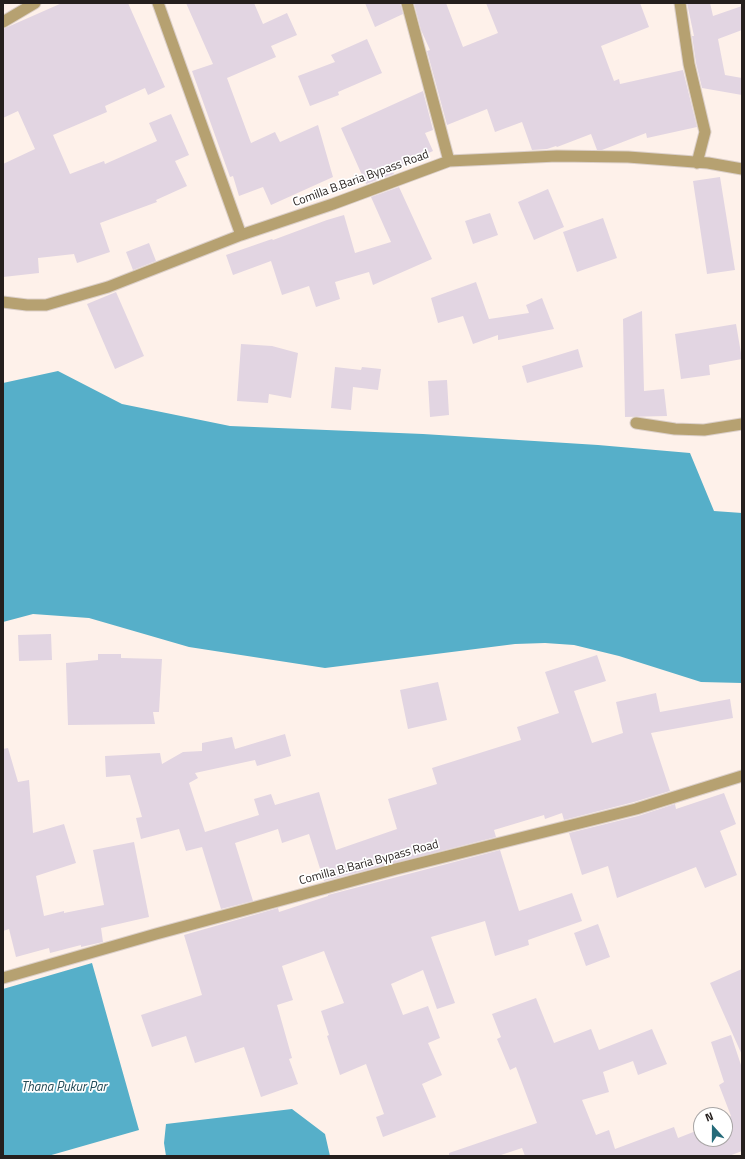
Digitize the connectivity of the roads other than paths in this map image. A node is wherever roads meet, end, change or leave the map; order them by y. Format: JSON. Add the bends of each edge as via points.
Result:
{"nodes":[{"id":1,"x":35,"y":3,"type":"edge"},
{"id":2,"x":158,"y":3,"type":"edge"},
{"id":3,"x":407,"y":3,"type":"edge"},
{"id":4,"x":680,"y":3,"type":"edge"},
{"id":5,"x":3,"y":22,"type":"edge"},
{"id":6,"x":449,"y":161,"type":"junction"},
{"id":7,"x":697,"y":163,"type":"junction"},
{"id":8,"x":742,"y":169,"type":"edge"},
{"id":9,"x":240,"y":234,"type":"junction"},
{"id":10,"x":3,"y":302,"type":"edge"},
{"id":11,"x":636,"y":423,"type":"dead end"},
{"id":12,"x":742,"y":424,"type":"edge"},
{"id":13,"x":742,"y":776,"type":"edge"},
{"id":14,"x":3,"y":978,"type":"edge"}],
"edges":[{"from":1,"to":5,"type":"street"},
{"from":2,"to":9,"type":"street"},
{"from":3,"to":6,"type":"street"},
{"from":4,"to":7,"type":"street","via":[[689,64],[705,132]]},
{"from":6,"to":7,"type":"street","name":"Comilla B.Baria Bypass Road","via":[[557,156],[628,157]]},
{"from":6,"to":9,"type":"street","name":"Comilla B.Baria Bypass Road","via":[[333,204]]},
{"from":7,"to":8,"type":"street","name":"Comilla B.Baria Bypass Road"},
{"from":9,"to":10,"type":"street","name":"Comilla B.Baria Bypass Road","via":[[108,287],[46,305]]},
{"from":11,"to":12,"type":"street","via":[[704,430]]},
{"from":13,"to":14,"type":"street","name":"Comilla B.Baria Bypass Road","via":[[636,809],[389,871]]}]}
